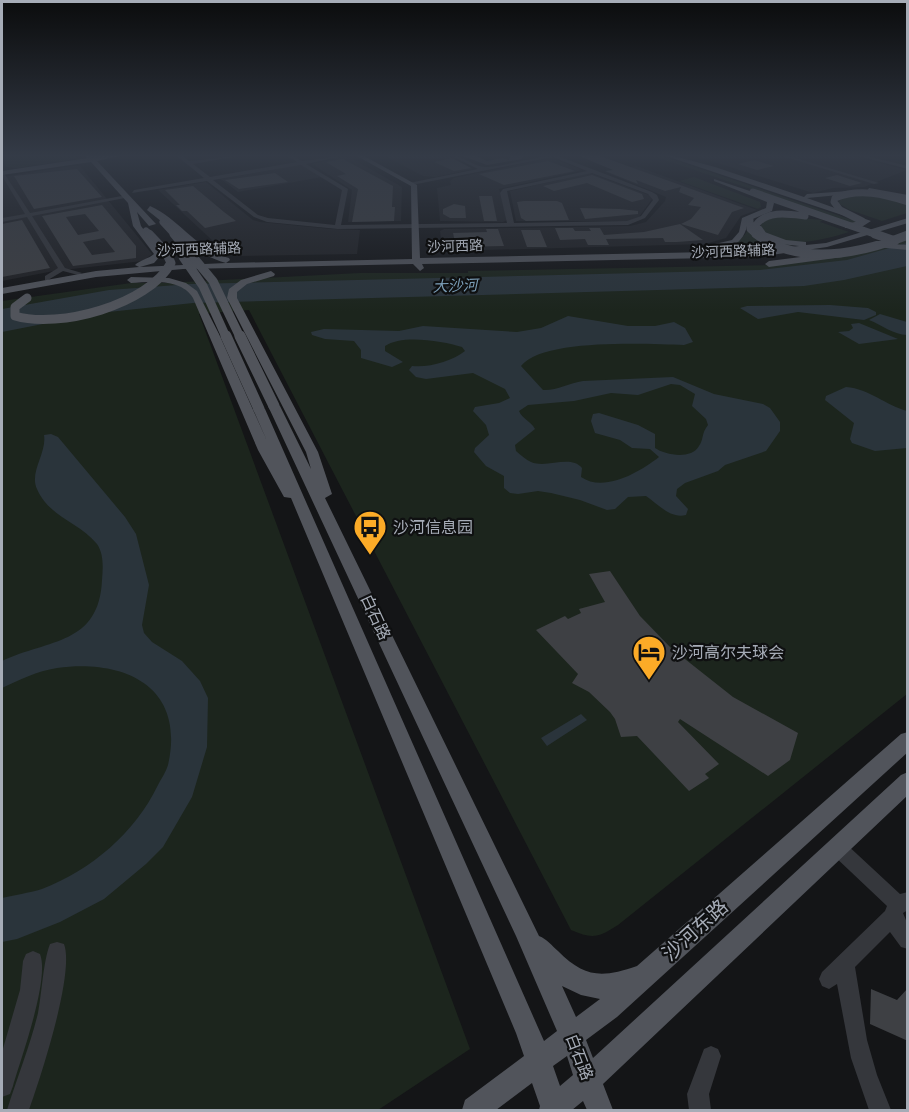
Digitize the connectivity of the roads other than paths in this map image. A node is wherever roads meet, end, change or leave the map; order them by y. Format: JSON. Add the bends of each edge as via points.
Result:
{"nodes":[{"id":1,"x":24,"y":208,"type":"edge"},
{"id":2,"x":73,"y":208,"type":"edge"},
{"id":3,"x":131,"y":208,"type":"edge"},
{"id":4,"x":135,"y":208,"type":"edge"},
{"id":5,"x":150,"y":208,"type":"joint"},
{"id":6,"x":247,"y":208,"type":"edge"},
{"id":7,"x":342,"y":208,"type":"edge"},
{"id":8,"x":417,"y":208,"type":"edge"},
{"id":9,"x":507,"y":208,"type":"edge"},
{"id":10,"x":650,"y":208,"type":"edge"},
{"id":11,"x":769,"y":208,"type":"edge"},
{"id":12,"x":774,"y":208,"type":"edge"},
{"id":13,"x":788,"y":208,"type":"edge"},
{"id":14,"x":798,"y":208,"type":"edge"},
{"id":15,"x":823,"y":208,"type":"edge"},
{"id":16,"x":832,"y":208,"type":"edge"},
{"id":17,"x":838,"y":208,"type":"edge"},
{"id":18,"x":29,"y":215,"type":"junction"},
{"id":19,"x":908,"y":215,"type":"edge"},
{"id":20,"x":134,"y":217,"type":"junction"},
{"id":21,"x":2,"y":220,"type":"edge"},
{"id":22,"x":908,"y":220,"type":"edge"},
{"id":23,"x":870,"y":224,"type":"junction"},
{"id":24,"x":511,"y":225,"type":"junction"},
{"id":25,"x":419,"y":226,"type":"junction"},
{"id":26,"x":338,"y":227,"type":"junction"},
{"id":27,"x":149,"y":228,"type":"junction"},
{"id":28,"x":856,"y":228,"type":"junction"},
{"id":29,"x":908,"y":228,"type":"edge"},
{"id":30,"x":908,"y":236,"type":"edge"},
{"id":31,"x":809,"y":244,"type":"junction"},
{"id":32,"x":195,"y":245,"type":"junction"},
{"id":33,"x":419,"y":247,"type":"junction"},
{"id":34,"x":908,"y":247,"type":"edge"},
{"id":35,"x":157,"y":251,"type":"junction"},
{"id":36,"x":660,"y":252,"type":"junction"},
{"id":37,"x":852,"y":253,"type":"junction"},
{"id":38,"x":375,"y":259,"type":"junction"},
{"id":39,"x":474,"y":259,"type":"junction"},
{"id":40,"x":302,"y":260,"type":"junction"},
{"id":41,"x":235,"y":261,"type":"junction"},
{"id":42,"x":400,"y":261,"type":"junction"},
{"id":43,"x":555,"y":261,"type":"junction"},
{"id":44,"x":761,"y":262,"type":"junction"},
{"id":45,"x":345,"y":263,"type":"junction"},
{"id":46,"x":420,"y":263,"type":"junction"},
{"id":47,"x":139,"y":265,"type":"junction"},
{"id":48,"x":638,"y":267,"type":"dead end"},
{"id":49,"x":62,"y":269,"type":"junction"},
{"id":50,"x":370,"y":269,"type":"junction"},
{"id":51,"x":78,"y":273,"type":"junction"},
{"id":52,"x":272,"y":274,"type":"junction"},
{"id":53,"x":48,"y":278,"type":"junction"},
{"id":54,"x":131,"y":280,"type":"junction"},
{"id":55,"x":2,"y":289,"type":"edge"},
{"id":56,"x":40,"y":292,"type":"junction"},
{"id":57,"x":2,"y":298,"type":"edge"},
{"id":58,"x":238,"y":308,"type":"junction"},
{"id":59,"x":203,"y":311,"type":"junction"},
{"id":60,"x":267,"y":408,"type":"junction"},
{"id":61,"x":323,"y":528,"type":"junction"},
{"id":62,"x":908,"y":741,"type":"edge"},
{"id":63,"x":908,"y":781,"type":"edge"},
{"id":64,"x":838,"y":848,"type":"junction"},
{"id":65,"x":900,"y":907,"type":"edge"},
{"id":66,"x":524,"y":928,"type":"junction"},
{"id":67,"x":908,"y":940,"type":"edge"},
{"id":68,"x":57,"y":951,"type":"dead end"},
{"id":69,"x":33,"y":961,"type":"dead end"},
{"id":70,"x":845,"y":966,"type":"junction"},
{"id":71,"x":648,"y":973,"type":"junction"},
{"id":72,"x":829,"y":979,"type":"dead end"},
{"id":73,"x":573,"y":1036,"type":"junction"},
{"id":74,"x":711,"y":1056,"type":"dead end"},
{"id":75,"x":540,"y":1062,"type":"junction"},
{"id":76,"x":589,"y":1080,"type":"junction"},
{"id":77,"x":2,"y":1086,"type":"edge"},
{"id":78,"x":18,"y":1110,"type":"edge"},
{"id":79,"x":475,"y":1110,"type":"edge"},
{"id":80,"x":554,"y":1110,"type":"edge"},
{"id":81,"x":600,"y":1110,"type":"edge"},
{"id":82,"x":700,"y":1110,"type":"edge"},
{"id":83,"x":880,"y":1110,"type":"edge"}],
"edges":[{"from":1,"to":18,"type":"street"},
{"from":2,"to":18,"type":"street"},
{"from":3,"to":20,"type":"main road"},
{"from":4,"to":27,"type":"main road","name":"白石路"},
{"from":5,"to":32,"type":"main road"},
{"from":5,"to":60,"type":"main road","name":"白石路","bridge":true,"via":[[213,281]]},
{"from":6,"to":26,"type":"street","via":[[260,218]]},
{"from":7,"to":26,"type":"street"},
{"from":8,"to":25,"type":"main road"},
{"from":9,"to":24,"type":"street"},
{"from":10,"to":24,"type":"street","via":[[643,218],[632,222]]},
{"from":11,"to":36,"type":"main road","via":[[745,220],[742,235],[730,243],[707,249]]},
{"from":12,"to":37,"type":"main road","bridge":true,"via":[[750,220],[753,232],[781,246],[818,253]]},
{"from":13,"to":16,"type":"main road","via":[[844,226],[867,222]]},
{"from":14,"to":28,"type":"main road","bridge":true},
{"from":15,"to":23,"type":"main road","bridge":true},
{"from":17,"to":23,"type":"main road","bridge":true},
{"from":18,"to":21,"type":"street"},
{"from":18,"to":49,"type":"street"},
{"from":19,"to":31,"type":"main road","name":"沙河西路辅路"},
{"from":20,"to":27,"type":"main road"},
{"from":20,"to":35,"type":"main road","via":[[136,226]]},
{"from":22,"to":43,"type":"main road","name":"沙河西路","via":[[837,243],[781,252]]},
{"from":23,"to":30,"type":"main road"},
{"from":24,"to":25,"type":"street"},
{"from":25,"to":26,"type":"street"},
{"from":25,"to":33,"type":"main road"},
{"from":27,"to":56,"type":"main road","bridge":true,"via":[[171,262],[165,276],[149,290],[109,306],[42,322],[15,316],[15,307]]},
{"from":27,"to":60,"type":"main road","name":"白石路","bridge":true,"via":[[183,258],[203,286]]},
{"from":28,"to":31,"type":"main road","bridge":true,"via":[[812,217],[782,215],[758,221],[757,228],[762,233],[783,242]]},
{"from":28,"to":34,"type":"main road","bridge":true},
{"from":29,"to":44,"type":"main road","name":"沙河西路","via":[[826,252]]},
{"from":30,"to":37,"type":"main road","name":"沙河西路辅路","bridge":true},
{"from":31,"to":36,"type":"main road","name":"沙河西路辅路","via":[[751,251]]},
{"from":32,"to":35,"type":"main road","via":[[195,251],[178,255]]},
{"from":32,"to":41,"type":"main road","via":[[214,258]]},
{"from":33,"to":38,"type":"main road","via":[[406,255]]},
{"from":33,"to":39,"type":"main road","via":[[438,256]]},
{"from":33,"to":46,"type":"main road"},
{"from":34,"to":44,"type":"main road","via":[[877,244],[822,257]]},
{"from":35,"to":47,"type":"main road","via":[[155,258]]},
{"from":36,"to":43,"type":"main road","name":"沙河西路辅路"},
{"from":37,"to":44,"type":"main road","name":"沙河西路辅路","bridge":true},
{"from":38,"to":40,"type":"main road","name":"沙河西路辅路"},
{"from":38,"to":42,"type":"main road","name":"沙河西路辅路"},
{"from":39,"to":43,"type":"main road","name":"沙河西路"},
{"from":39,"to":46,"type":"main road","name":"沙河西路"},
{"from":40,"to":41,"type":"main road","name":"沙河西路辅路"},
{"from":40,"to":45,"type":"main road"},
{"from":41,"to":47,"type":"main road","name":"沙河西路辅路"},
{"from":42,"to":45,"type":"main road","name":"沙河西路"},
{"from":42,"to":46,"type":"main road","name":"沙河西路"},
{"from":43,"to":44,"type":"main road","name":"沙河西路"},
{"from":43,"to":46,"type":"main road","name":"沙河西路"},
{"from":43,"to":48,"type":"main road"},
{"from":45,"to":55,"type":"main road","name":"沙河西路","via":[[183,266],[96,274]]},
{"from":46,"to":50,"type":"main road","name":"沙河西路"},
{"from":47,"to":51,"type":"main road","name":"沙河西路辅路"},
{"from":49,"to":51,"type":"street"},
{"from":49,"to":53,"type":"street"},
{"from":50,"to":52,"type":"main road","name":"沙河西路辅路"},
{"from":50,"to":57,"type":"main road","name":"沙河西路","via":[[163,274],[92,281]]},
{"from":51,"to":53,"type":"main road","name":"沙河西路辅路"},
{"from":52,"to":54,"type":"main road","name":"沙河西路辅路"},
{"from":52,"to":58,"type":"main road","via":[[241,283],[232,291]]},
{"from":53,"to":55,"type":"main road","name":"沙河西路辅路"},
{"from":54,"to":56,"type":"main road","name":"沙河西路辅路"},
{"from":54,"to":59,"type":"main road","via":[[169,281],[192,290]]},
{"from":56,"to":57,"type":"main road","name":"沙河西路辅路"},
{"from":58,"to":59,"type":"main road"},
{"from":58,"to":61,"type":"main road","via":[[312,452]]},
{"from":59,"to":61,"type":"main road","via":[[279,478]]},
{"from":60,"to":61,"type":"main road","name":"白石路"},
{"from":61,"to":66,"type":"main road","name":"白石路"},
{"from":61,"to":75,"type":"main road","name":"白石路"},
{"from":62,"to":71,"type":"main road","name":"沙河东路"},
{"from":63,"to":64,"type":"main road"},
{"from":64,"to":65,"type":"street"},
{"from":64,"to":76,"type":"main road"},
{"from":65,"to":67,"type":"street","via":[[899,931]]},
{"from":65,"to":70,"type":"street"},
{"from":66,"to":71,"type":"main road","via":[[551,962],[582,984],[596,988],[623,984]]},
{"from":66,"to":73,"type":"main road","name":"白石路"},
{"from":68,"to":78,"type":"street","via":[[55,984]]},
{"from":69,"to":77,"type":"street","via":[[30,990]]},
{"from":70,"to":72,"type":"street"},
{"from":70,"to":83,"type":"street","via":[[849,1008],[860,1055]]},
{"from":71,"to":73,"type":"main road","name":"沙河东路"},
{"from":73,"to":75,"type":"main road","name":"沙河东路"},
{"from":73,"to":76,"type":"main road","name":"白石路"},
{"from":74,"to":82,"type":"street","via":[[698,1094]]},
{"from":75,"to":79,"type":"main road","name":"沙河东路"},
{"from":75,"to":80,"type":"main road","name":"白石路"},
{"from":76,"to":80,"type":"main road"},
{"from":76,"to":81,"type":"main road","name":"白石路"}]}
